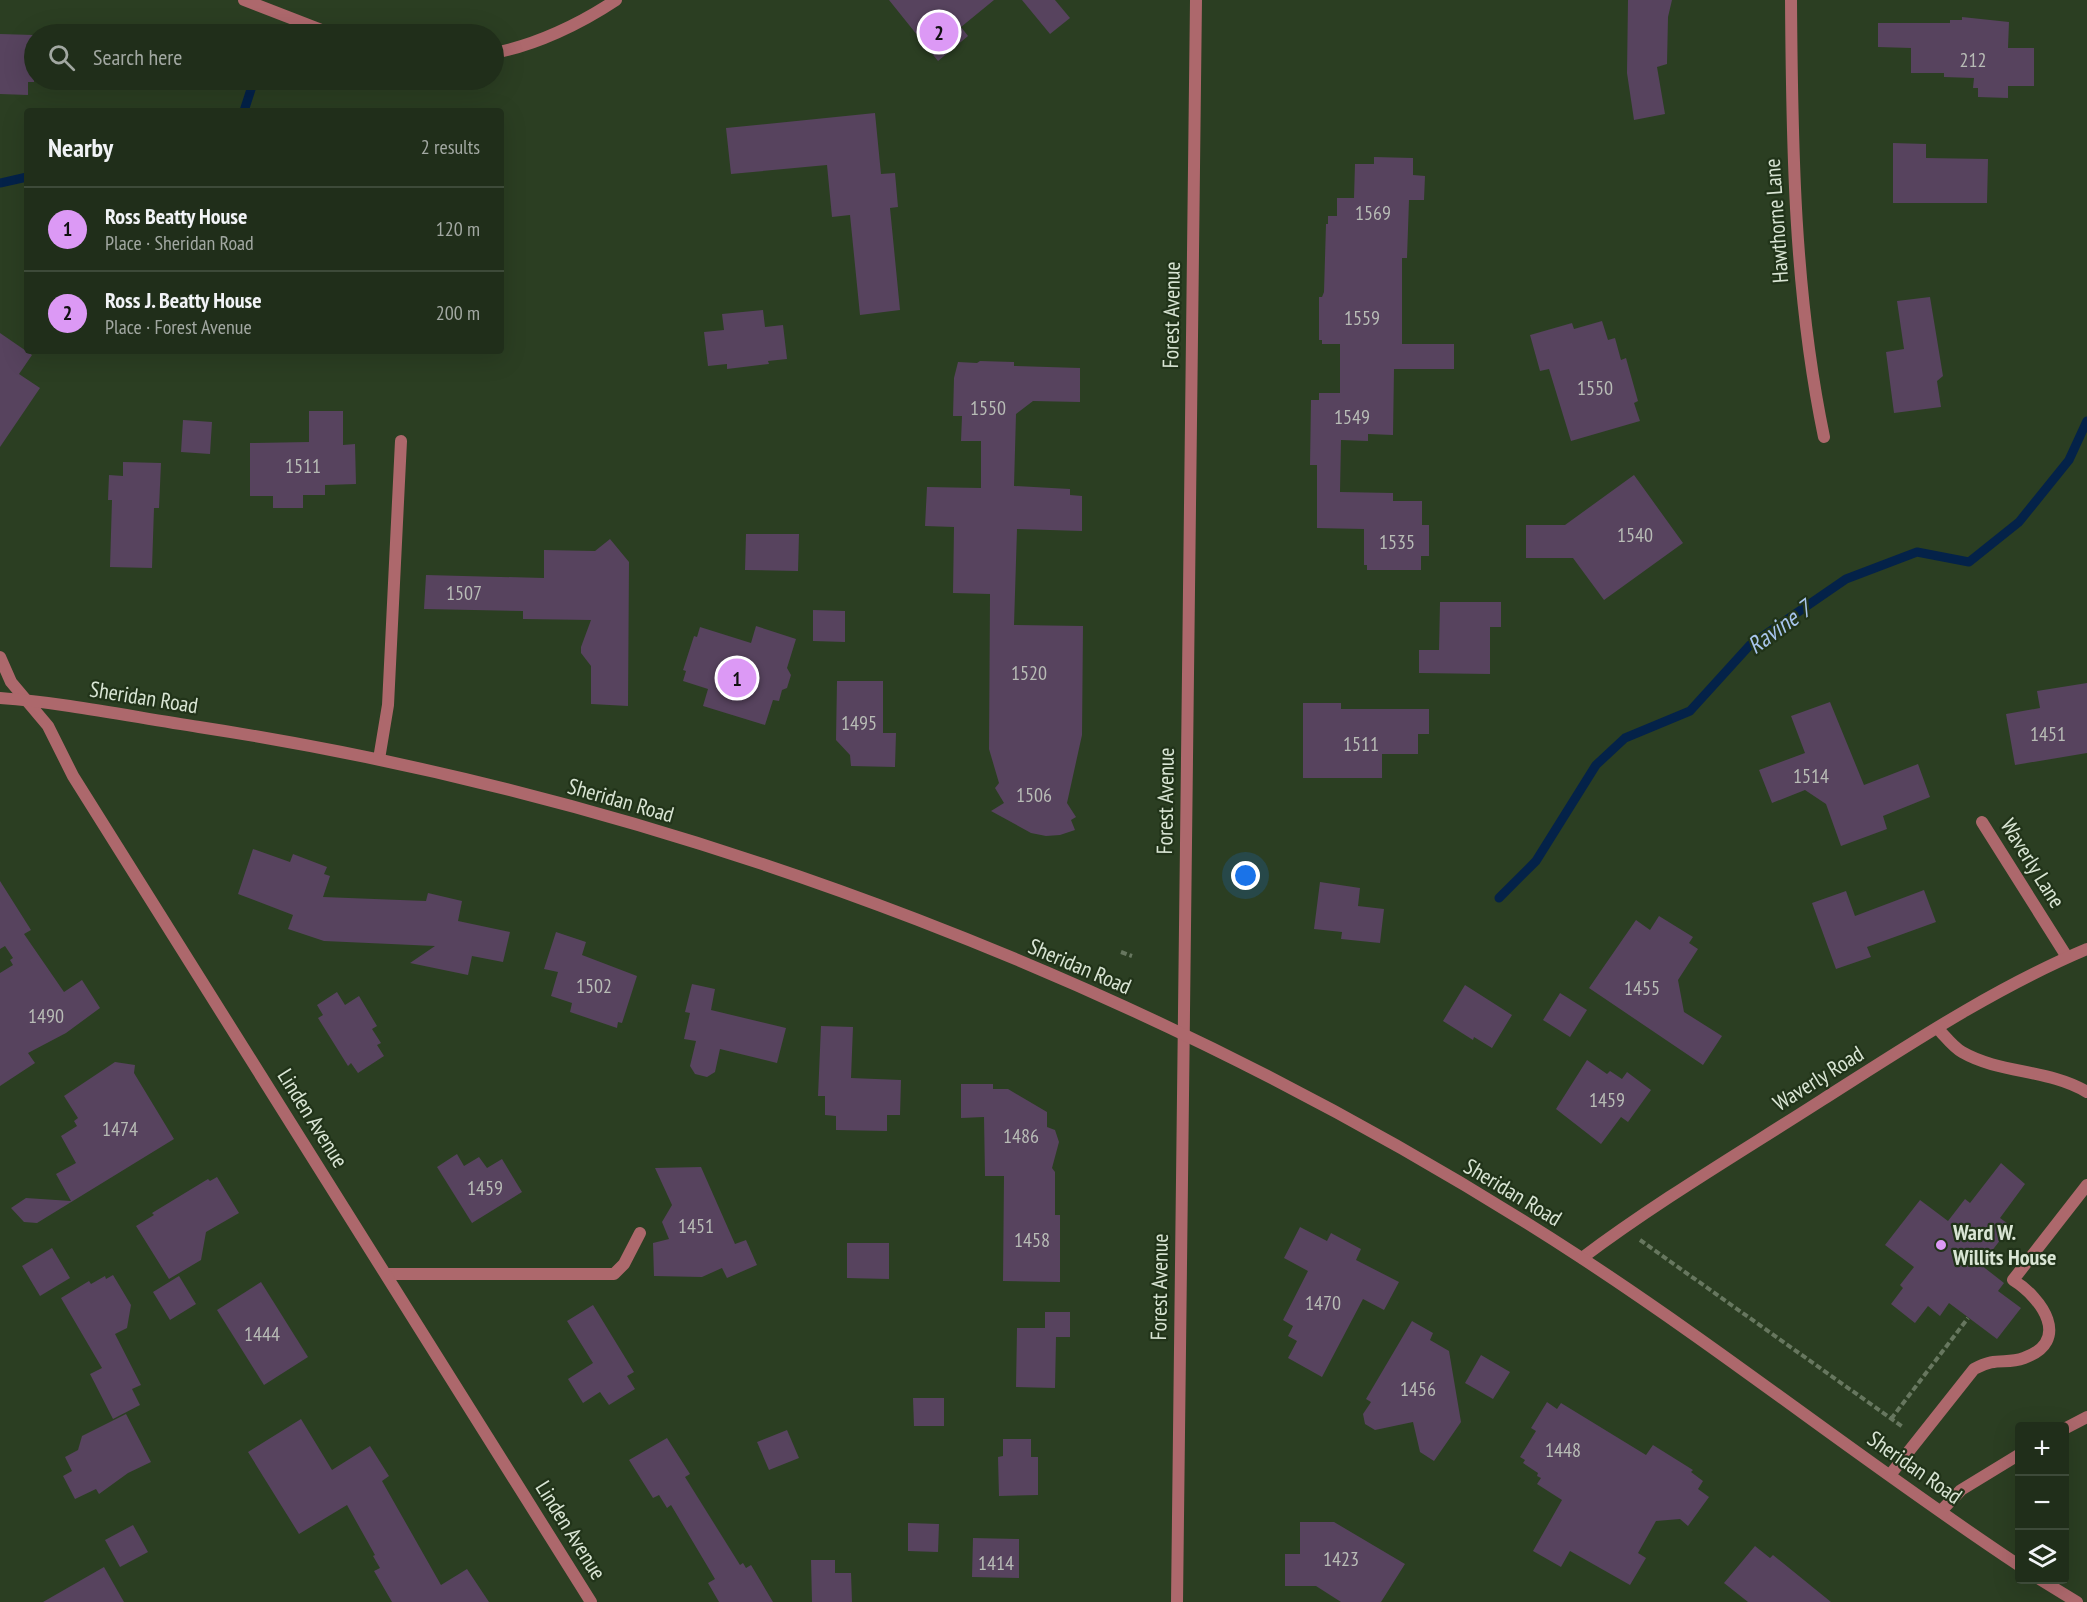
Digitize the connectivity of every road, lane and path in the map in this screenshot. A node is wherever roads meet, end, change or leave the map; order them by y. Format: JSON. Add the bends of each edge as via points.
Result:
{"nodes":[{"id":1,"x":244,"y":0,"type":"edge"},
{"id":2,"x":616,"y":0,"type":"edge"},
{"id":3,"x":1196,"y":0,"type":"edge"},
{"id":4,"x":1791,"y":0,"type":"edge"},
{"id":5,"x":306,"y":24,"type":"edge"},
{"id":6,"x":504,"y":50,"type":"edge"},
{"id":7,"x":1824,"y":437,"type":"dead end"},
{"id":8,"x":401,"y":441,"type":"dead end"},
{"id":9,"x":0,"y":657,"type":"edge"},
{"id":10,"x":0,"y":699,"type":"edge"},
{"id":11,"x":28,"y":700,"type":"junction"},
{"id":12,"x":379,"y":759,"type":"junction"},
{"id":13,"x":1982,"y":822,"type":"dead end"},
{"id":14,"x":2087,"y":949,"type":"edge"},
{"id":15,"x":1121,"y":952,"type":"dead end"},
{"id":16,"x":1132,"y":956,"type":"dead end"},
{"id":17,"x":2067,"y":957,"type":"junction"},
{"id":18,"x":1938,"y":1029,"type":"junction"},
{"id":19,"x":1183,"y":1033,"type":"junction"},
{"id":20,"x":2087,"y":1092,"type":"edge"},
{"id":21,"x":2087,"y":1185,"type":"edge"},
{"id":22,"x":1622,"y":1228,"type":"junction"},
{"id":23,"x":640,"y":1233,"type":"dead end"},
{"id":24,"x":1582,"y":1258,"type":"junction"},
{"id":25,"x":386,"y":1274,"type":"junction"},
{"id":26,"x":1968,"y":1318,"type":"dead end"},
{"id":27,"x":2087,"y":1417,"type":"edge"},
{"id":28,"x":1891,"y":1419,"type":"junction"},
{"id":29,"x":2069,"y":1426,"type":"edge"},
{"id":30,"x":1919,"y":1438,"type":"junction"},
{"id":31,"x":2015,"y":1456,"type":"edge"},
{"id":32,"x":1890,"y":1475,"type":"junction"},
{"id":33,"x":1941,"y":1511,"type":"junction"},
{"id":34,"x":2015,"y":1563,"type":"edge"},
{"id":35,"x":2048,"y":1584,"type":"edge"},
{"id":36,"x":591,"y":1602,"type":"edge"},
{"id":37,"x":1177,"y":1602,"type":"edge"},
{"id":38,"x":2077,"y":1602,"type":"edge"}],
"edges":[{"from":1,"to":5,"type":"street"},
{"from":2,"to":6,"type":"street","via":[[535,42]]},
{"from":3,"to":19,"type":"street","name":"Forest Avenue"},
{"from":4,"to":7,"type":"street","name":"Hawthorne Lane","via":[[1792,136],[1800,279]]},
{"from":8,"to":12,"type":"street","via":[[388,705]]},
{"from":9,"to":11,"type":"street","name":"Linden Avenue","via":[[11,682]]},
{"from":10,"to":11,"type":"street","name":"Sheridan Road"},
{"from":11,"to":12,"type":"street","name":"Sheridan Road","via":[[300,742]]},
{"from":11,"to":25,"type":"street","name":"Linden Avenue","via":[[48,726],[73,776]]},
{"from":12,"to":19,"type":"street","name":"Sheridan Road","via":[[719,850],[982,947]]},
{"from":13,"to":17,"type":"street","name":"Waverly Lane"},
{"from":14,"to":17,"type":"street","name":"Waverly Road"},
{"from":15,"to":16,"type":"path"},
{"from":17,"to":18,"type":"street","name":"Waverly Road"},
{"from":18,"to":20,"type":"street","via":[[1960,1051],[2074,1084]]},
{"from":18,"to":22,"type":"street","name":"Waverly Road"},
{"from":19,"to":24,"type":"street","name":"Sheridan Road","via":[[1322,1105]]},
{"from":19,"to":37,"type":"street","name":"Forest Avenue"},
{"from":21,"to":30,"type":"street","via":[[2013,1280],[2031,1291],[2042,1305],[2049,1322],[2045,1342],[2022,1359],[1989,1360],[1974,1369]]},
{"from":22,"to":24,"type":"street","name":"Waverly Road"},
{"from":22,"to":28,"type":"path"},
{"from":23,"to":25,"type":"street","via":[[624,1264],[614,1274]]},
{"from":24,"to":32,"type":"street","name":"Sheridan Road"},
{"from":25,"to":36,"type":"street","name":"Linden Avenue"},
{"from":26,"to":28,"type":"path"},
{"from":27,"to":29,"type":"street"},
{"from":28,"to":30,"type":"path"},
{"from":30,"to":32,"type":"street"},
{"from":31,"to":33,"type":"street","via":[[1961,1490]]},
{"from":32,"to":33,"type":"street","name":"Sheridan Road"},
{"from":33,"to":34,"type":"street","name":"Sheridan Road"},
{"from":35,"to":38,"type":"street"}]}
